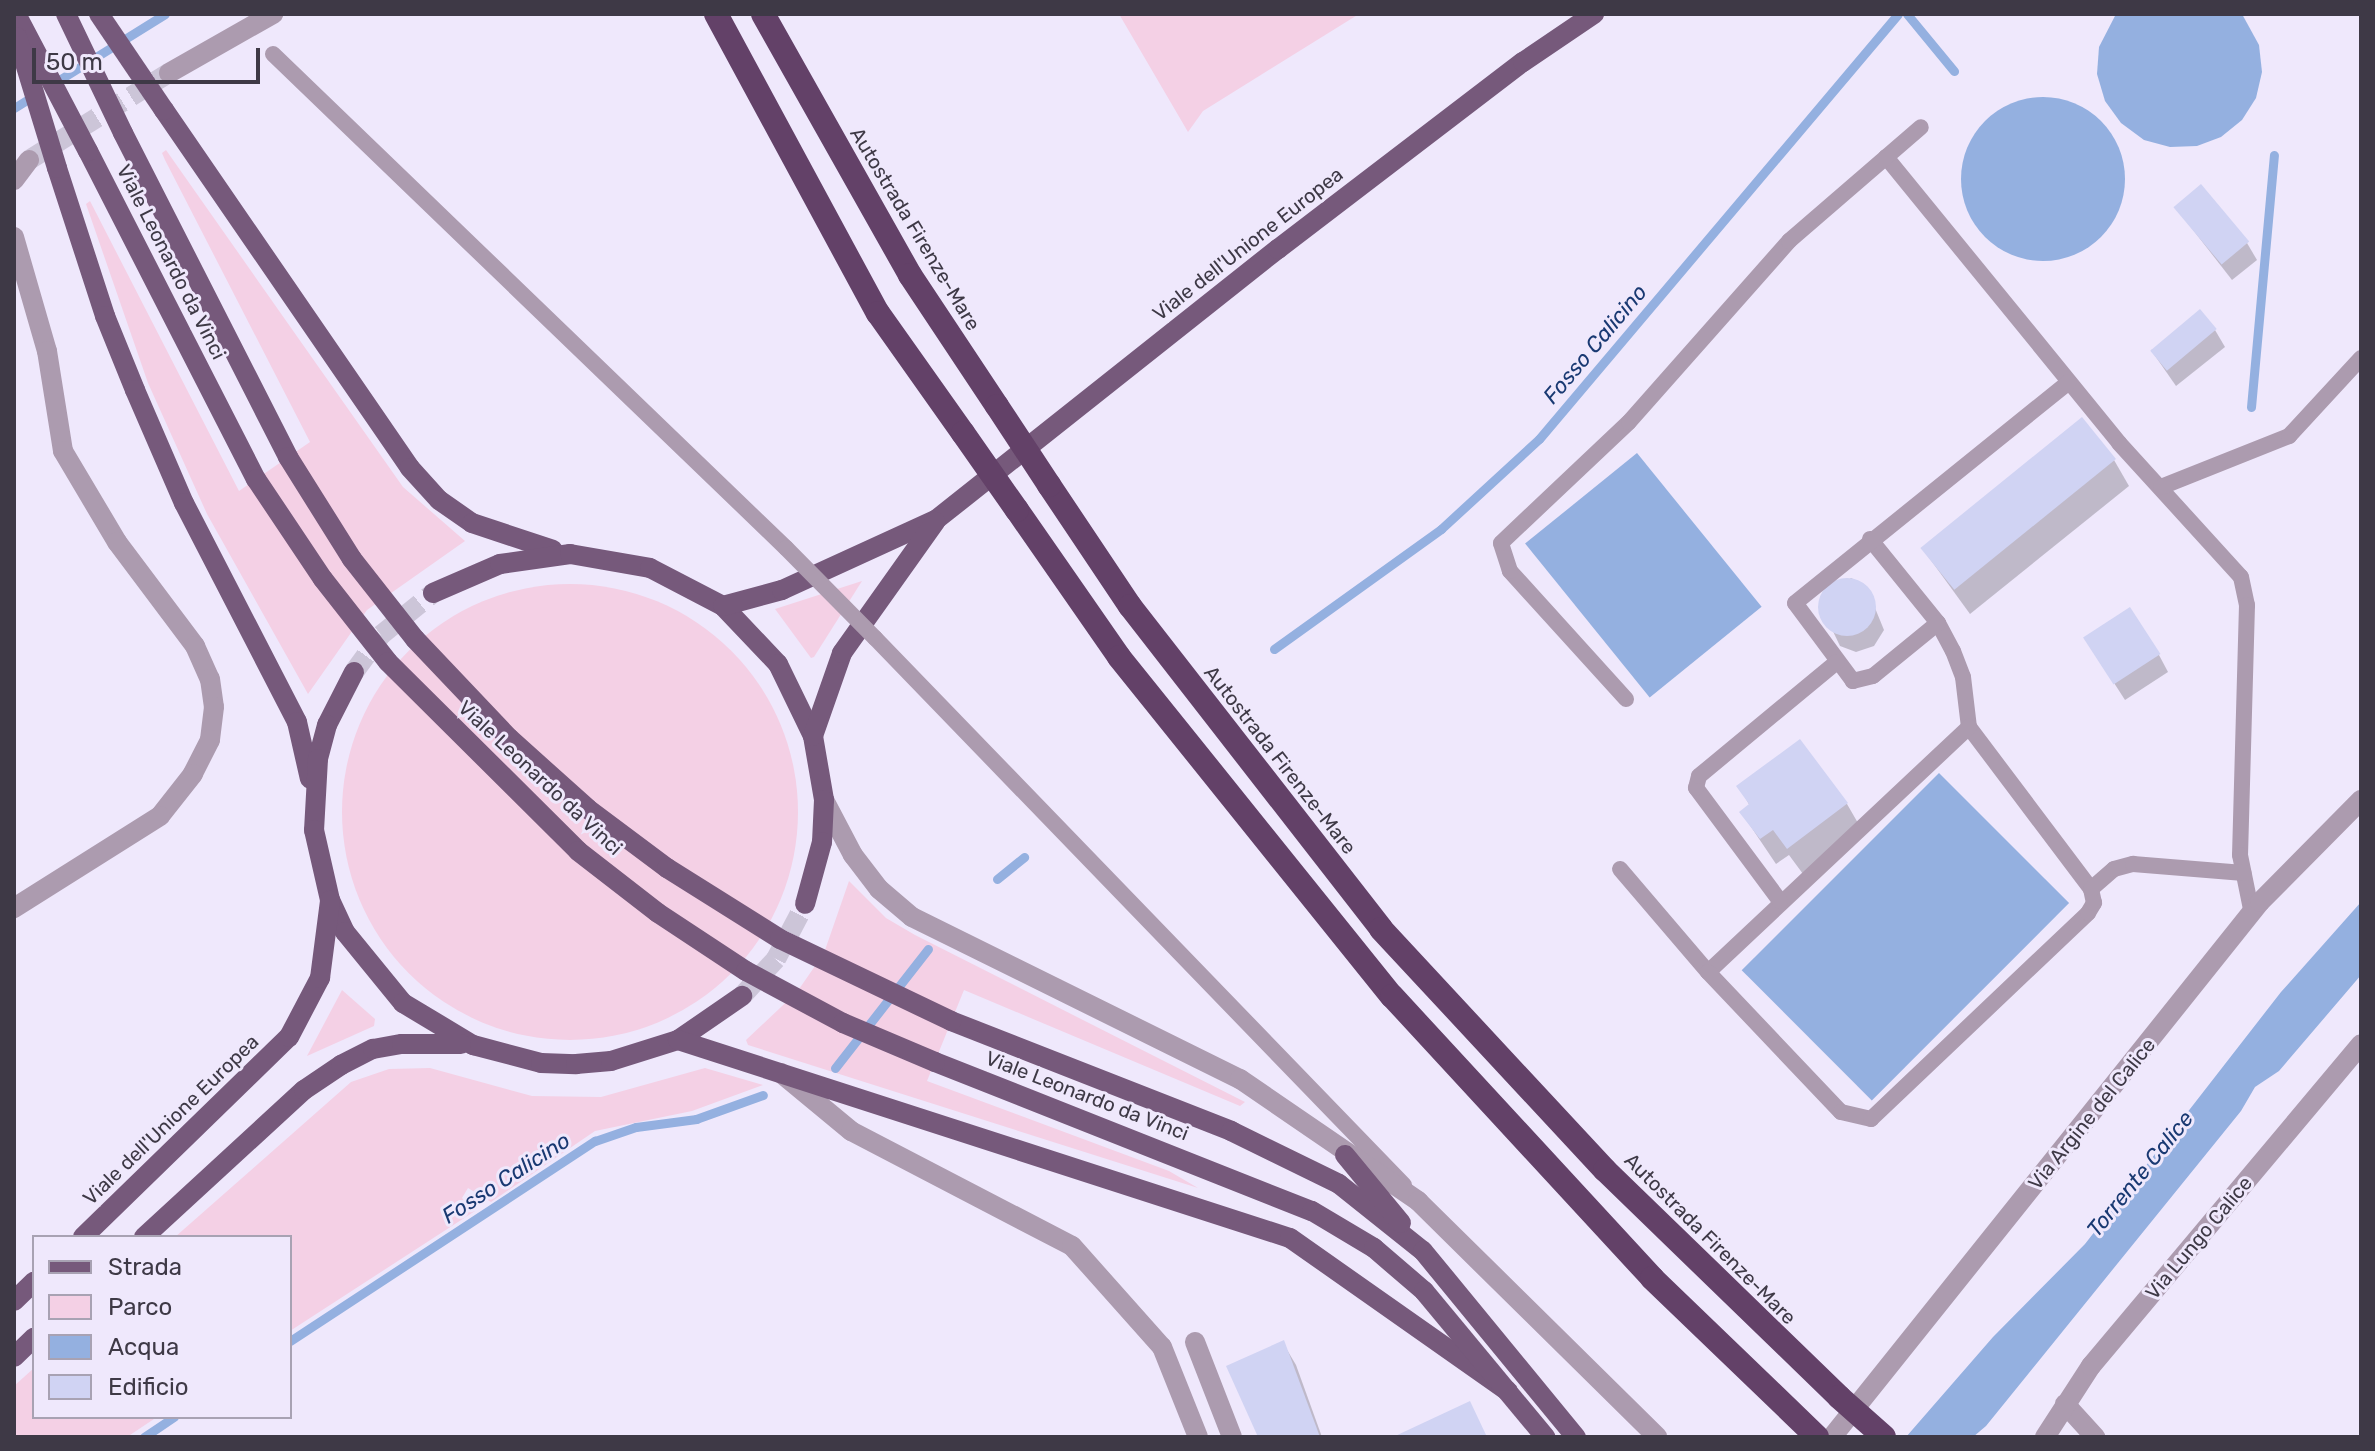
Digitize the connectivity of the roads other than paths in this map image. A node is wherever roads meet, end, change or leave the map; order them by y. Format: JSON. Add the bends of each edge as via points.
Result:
{"nodes":[{"id":1,"x":16,"y":14,"type":"edge"},
{"id":2,"x":66,"y":14,"type":"edge"},
{"id":3,"x":99,"y":14,"type":"edge"},
{"id":4,"x":273,"y":14,"type":"edge"},
{"id":5,"x":716,"y":14,"type":"edge"},
{"id":6,"x":763,"y":14,"type":"edge"},
{"id":7,"x":1594,"y":14,"type":"edge"},
{"id":8,"x":14,"y":25,"type":"edge"},
{"id":9,"x":273,"y":54,"type":"dead end"},
{"id":10,"x":169,"y":73,"type":"tunnel mouth"},
{"id":11,"x":1921,"y":127,"type":"dead end"},
{"id":12,"x":1886,"y":157,"type":"junction"},
{"id":13,"x":29,"y":160,"type":"tunnel mouth"},
{"id":14,"x":14,"y":180,"type":"edge"},
{"id":15,"x":14,"y":237,"type":"edge"},
{"id":16,"x":14,"y":291,"type":"edge"},
{"id":17,"x":33,"y":304,"type":"junction"},
{"id":18,"x":2361,"y":358,"type":"edge"},
{"id":19,"x":2069,"y":382,"type":"junction"},
{"id":20,"x":2161,"y":487,"type":"junction"},
{"id":21,"x":937,"y":519,"type":"junction"},
{"id":22,"x":1870,"y":539,"type":"junction"},
{"id":23,"x":570,"y":554,"type":"junction"},
{"id":24,"x":433,"y":593,"type":"tunnel mouth"},
{"id":25,"x":723,"y":606,"type":"junction"},
{"id":26,"x":1938,"y":623,"type":"junction"},
{"id":27,"x":1837,"y":662,"type":"junction"},
{"id":28,"x":354,"y":672,"type":"tunnel mouth"},
{"id":29,"x":1626,"y":699,"type":"dead end"},
{"id":30,"x":1969,"y":727,"type":"junction"},
{"id":31,"x":813,"y":736,"type":"junction"},
{"id":32,"x":314,"y":794,"type":"junction"},
{"id":33,"x":824,"y":800,"type":"junction"},
{"id":34,"x":2361,"y":800,"type":"edge"},
{"id":35,"x":1620,"y":869,"type":"dead end"},
{"id":36,"x":2244,"y":873,"type":"junction"},
{"id":37,"x":2091,"y":889,"type":"junction"},
{"id":38,"x":330,"y":900,"type":"junction"},
{"id":39,"x":1780,"y":901,"type":"junction"},
{"id":40,"x":805,"y":904,"type":"tunnel mouth"},
{"id":41,"x":14,"y":908,"type":"edge"},
{"id":42,"x":2252,"y":914,"type":"junction"},
{"id":43,"x":1708,"y":972,"type":"junction"},
{"id":44,"x":742,"y":996,"type":"tunnel mouth"},
{"id":45,"x":678,"y":1040,"type":"junction"},
{"id":46,"x":2361,"y":1044,"type":"edge"},
{"id":47,"x":473,"y":1045,"type":"junction"},
{"id":48,"x":778,"y":1070,"type":"junction"},
{"id":49,"x":1345,"y":1155,"type":"junction"},
{"id":50,"x":1418,"y":1201,"type":"junction"},
{"id":51,"x":85,"y":1235,"type":"edge"},
{"id":52,"x":146,"y":1235,"type":"edge"},
{"id":53,"x":1423,"y":1251,"type":"junction"},
{"id":54,"x":32,"y":1284,"type":"edge"},
{"id":55,"x":14,"y":1301,"type":"edge"},
{"id":56,"x":32,"y":1340,"type":"edge"},
{"id":57,"x":1195,"y":1342,"type":"dead end"},
{"id":58,"x":14,"y":1357,"type":"edge"},
{"id":59,"x":1508,"y":1391,"type":"junction"},
{"id":60,"x":2065,"y":1404,"type":"junction"},
{"id":61,"x":1820,"y":1435,"type":"edge"},
{"id":62,"x":1198,"y":1437,"type":"edge"},
{"id":63,"x":1232,"y":1437,"type":"edge"},
{"id":64,"x":1545,"y":1437,"type":"edge"},
{"id":65,"x":1576,"y":1437,"type":"edge"},
{"id":66,"x":1657,"y":1437,"type":"edge"},
{"id":67,"x":1884,"y":1437,"type":"edge"},
{"id":68,"x":2045,"y":1437,"type":"edge"},
{"id":69,"x":2095,"y":1437,"type":"edge"}],
"edges":[{"from":1,"to":59,"type":"main road","name":"Viale Leonardo da Vinci","bridge":true,"via":[[256,479],[323,579],[388,662],[578,851],[746,971],[843,1023],[1312,1211],[1374,1248],[1424,1291]]},
{"from":2,"to":53,"type":"main road","name":"Viale Leonardo da Vinci","bridge":true,"via":[[288,457],[352,559],[415,639],[481,710],[568,791],[725,907],[832,967],[1274,1152],[1339,1184]]},
{"from":3,"to":23,"type":"main road","bridge":true,"via":[[410,468],[439,500],[497,535]]},
{"from":4,"to":10,"type":"street"},
{"from":5,"to":61,"type":"highway","bridge":true,"via":[[878,313],[1119,657],[1392,996],[1652,1278]]},
{"from":6,"to":67,"type":"highway","name":"Autostrada Firenze-Mare","bridge":true,"via":[[910,275],[1130,606],[1381,929],[1605,1170]]},
{"from":7,"to":21,"type":"main road","name":"Viale dell'Unione Europea","via":[[1290,240]]},
{"from":8,"to":32,"type":"main road","bridge":true,"via":[[105,316],[153,432],[297,722]]},
{"from":9,"to":50,"type":"lane","bridge":true,"via":[[786,548]]},
{"from":11,"to":12,"type":"lane"},
{"from":12,"to":19,"type":"lane"},
{"from":12,"to":29,"type":"lane","via":[[1789,241],[1629,422],[1501,543],[1510,571]]},
{"from":13,"to":14,"type":"street"},
{"from":15,"to":17,"type":"street"},
{"from":16,"to":17,"type":"street"},
{"from":17,"to":41,"type":"street","via":[[59,401],[63,451],[73,473],[195,646],[210,679],[210,740],[193,774],[160,816]]},
{"from":18,"to":20,"type":"lane","via":[[2289,436]]},
{"from":19,"to":20,"type":"lane"},
{"from":19,"to":22,"type":"lane"},
{"from":20,"to":36,"type":"lane","via":[[2227,558],[2247,593]]},
{"from":21,"to":25,"type":"main road","name":"Viale dell'Unione Europea","via":[[782,590]]},
{"from":21,"to":31,"type":"main road","name":"Viale dell'Unione Europea","via":[[842,653]]},
{"from":22,"to":26,"type":"lane"},
{"from":22,"to":27,"type":"lane","via":[[1795,603]]},
{"from":23,"to":24,"type":"main road","name":"Viale dell'Unione Europea","via":[[500,564]]},
{"from":23,"to":25,"type":"main road","name":"Viale dell'Unione Europea","via":[[650,568]]},
{"from":25,"to":31,"type":"main road","name":"Viale dell'Unione Europea","via":[[778,664]]},
{"from":26,"to":27,"type":"lane","via":[[1862,681],[1853,681]]},
{"from":26,"to":30,"type":"lane","via":[[1963,677]]},
{"from":27,"to":39,"type":"lane","via":[[1699,776],[1696,788]]},
{"from":28,"to":32,"type":"main road","name":"Viale dell'Unione Europea","via":[[327,725]]},
{"from":30,"to":37,"type":"lane"},
{"from":30,"to":39,"type":"lane"},
{"from":31,"to":33,"type":"main road","name":"Viale dell'Unione Europea"},
{"from":32,"to":38,"type":"main road","name":"Viale dell'Unione Europea","via":[[314,830]]},
{"from":33,"to":40,"type":"main road","name":"Viale dell'Unione Europea","via":[[822,842]]},
{"from":33,"to":49,"type":"street","via":[[853,855],[903,911],[1240,1079]]},
{"from":34,"to":42,"type":"street","name":"Via Argine del Calice"},
{"from":35,"to":43,"type":"lane"},
{"from":36,"to":37,"type":"lane","via":[[2122,865]]},
{"from":36,"to":42,"type":"lane"},
{"from":37,"to":43,"type":"lane","via":[[2094,903],[2088,913],[1871,1119],[1841,1112]]},
{"from":38,"to":47,"type":"main road","name":"Viale dell'Unione Europea","via":[[371,970],[403,1003]]},
{"from":38,"to":51,"type":"main road","name":"Viale dell'Unione Europea","via":[[320,978],[289,1037]]},
{"from":39,"to":43,"type":"lane"},
{"from":42,"to":61,"type":"street","name":"Via Argine del Calice"},
{"from":44,"to":45,"type":"main road","name":"Viale dell'Unione Europea"},
{"from":45,"to":47,"type":"main road","name":"Viale dell'Unione Europea","via":[[611,1061],[576,1064],[541,1063]]},
{"from":45,"to":48,"type":"main road"},
{"from":46,"to":60,"type":"street","name":"Via Lungo Calice"},
{"from":47,"to":52,"type":"main road","name":"Viale dell'Unione Europea","via":[[402,1044],[355,1057],[304,1090]]},
{"from":48,"to":59,"type":"main road","via":[[1290,1238]]},
{"from":48,"to":62,"type":"street","via":[[851,1131],[1072,1246],[1162,1347]]},
{"from":49,"to":50,"type":"street"},
{"from":49,"to":53,"type":"main road"},
{"from":50,"to":66,"type":"street"},
{"from":53,"to":65,"type":"main road","name":"Viale Leonardo da Vinci"},
{"from":54,"to":55,"type":"main road"},
{"from":56,"to":58,"type":"main road"},
{"from":57,"to":63,"type":"street"},
{"from":59,"to":64,"type":"main road","name":"Viale Leonardo da Vinci"},
{"from":60,"to":68,"type":"street","name":"Via Lungo Calice"},
{"from":60,"to":69,"type":"street"}]}
